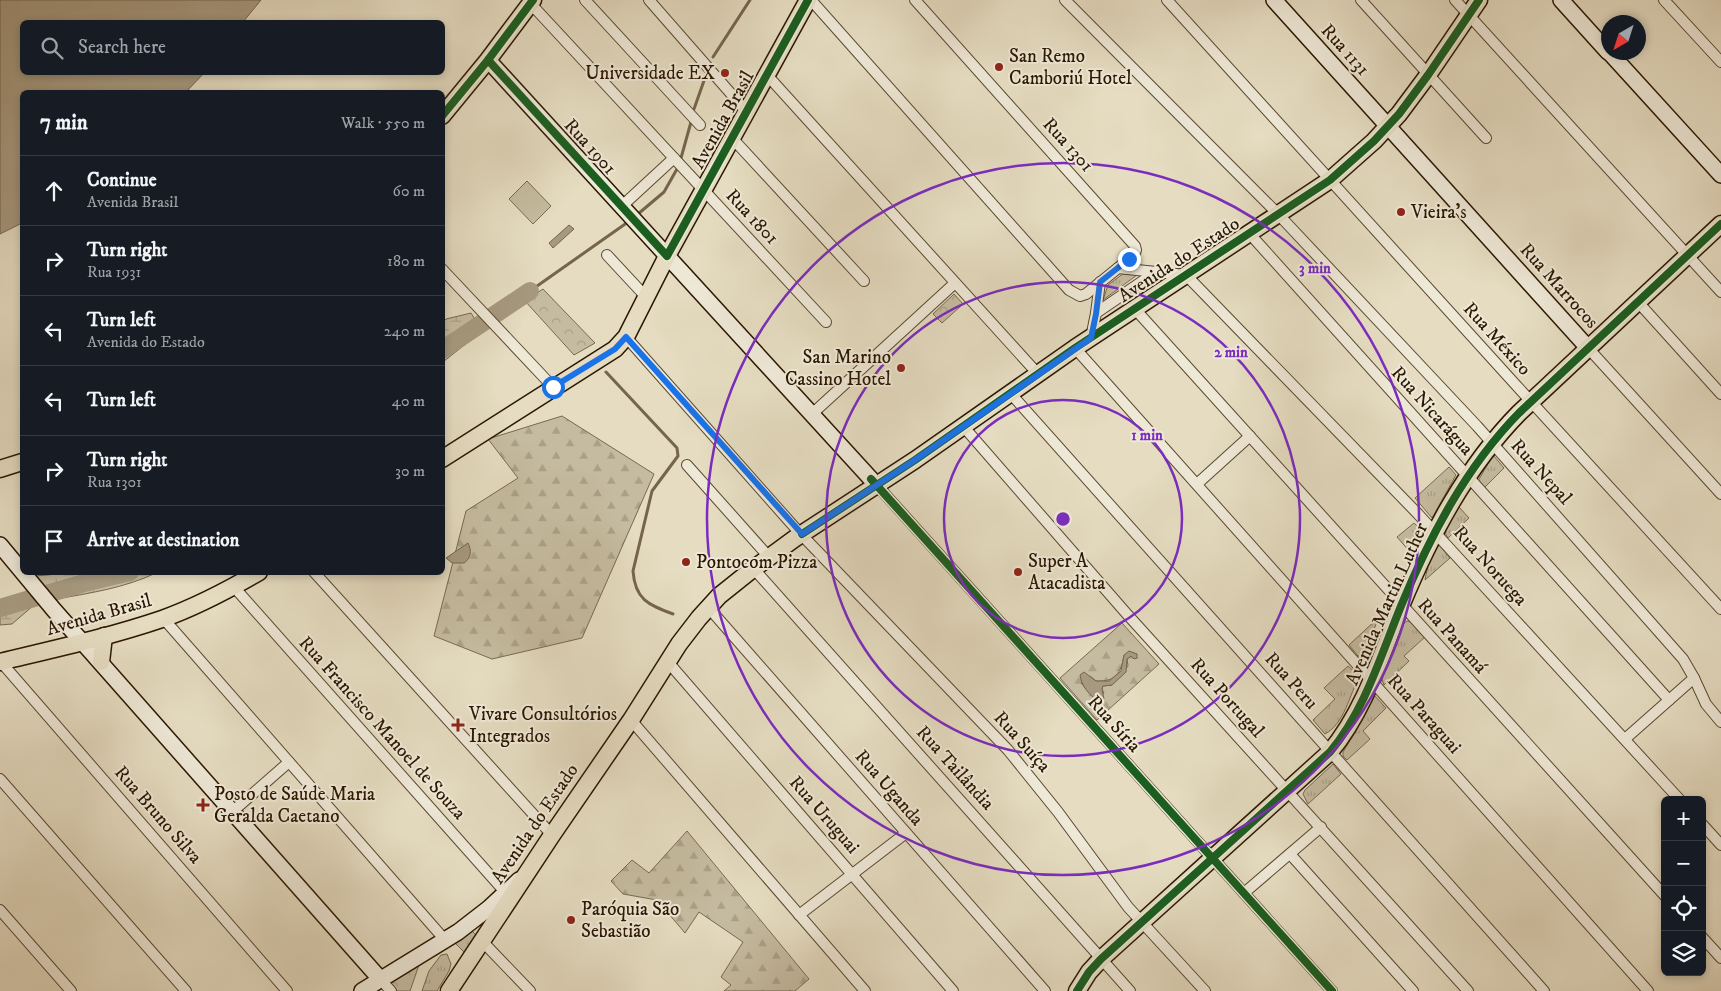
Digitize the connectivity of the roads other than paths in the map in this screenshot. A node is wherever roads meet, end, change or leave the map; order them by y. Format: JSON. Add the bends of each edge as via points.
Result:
{"nodes":[{"id":1,"x":585,"y":0,"type":"edge"},
{"id":2,"x":649,"y":0,"type":"edge"},
{"id":3,"x":809,"y":0,"type":"edge"},
{"id":4,"x":914,"y":0,"type":"edge"},
{"id":5,"x":1065,"y":0,"type":"edge"},
{"id":6,"x":1167,"y":0,"type":"edge"},
{"id":7,"x":1274,"y":0,"type":"edge"},
{"id":8,"x":1361,"y":0,"type":"edge"},
{"id":9,"x":1455,"y":0,"type":"edge"},
{"id":10,"x":1479,"y":0,"type":"edge"},
{"id":11,"x":1561,"y":0,"type":"edge"},
{"id":12,"x":1664,"y":0,"type":"edge"},
{"id":13,"x":532,"y":2,"type":"edge"},
{"id":14,"x":1469,"y":15,"type":"junction"},
{"id":15,"x":1601,"y":43,"type":"edge"},
{"id":16,"x":488,"y":60,"type":"junction"},
{"id":17,"x":1616,"y":60,"type":"edge"},
{"id":18,"x":1721,"y":62,"type":"edge"},
{"id":19,"x":767,"y":75,"type":"junction"},
{"id":20,"x":1428,"y":75,"type":"junction"},
{"id":21,"x":445,"y":112,"type":"edge"},
{"id":22,"x":746,"y":112,"type":"junction"},
{"id":23,"x":700,"y":125,"type":"dead end"},
{"id":24,"x":1388,"y":126,"type":"junction"},
{"id":25,"x":732,"y":138,"type":"junction"},
{"id":26,"x":1486,"y":138,"type":"dead end"},
{"id":27,"x":674,"y":158,"type":"junction"},
{"id":28,"x":1721,"y":175,"type":"edge"},
{"id":29,"x":1330,"y":180,"type":"junction"},
{"id":30,"x":704,"y":190,"type":"junction"},
{"id":31,"x":622,"y":206,"type":"junction"},
{"id":32,"x":1278,"y":214,"type":"junction"},
{"id":33,"x":1721,"y":224,"type":"edge"},
{"id":34,"x":1249,"y":233,"type":"junction"},
{"id":35,"x":607,"y":255,"type":"dead end"},
{"id":36,"x":1688,"y":255,"type":"junction"},
{"id":37,"x":667,"y":256,"type":"junction"},
{"id":38,"x":1118,"y":268,"type":"junction"},
{"id":39,"x":445,"y":272,"type":"edge"},
{"id":40,"x":1156,"y":272,"type":"junction"},
{"id":41,"x":1186,"y":275,"type":"junction"},
{"id":42,"x":864,"y":281,"type":"dead end"},
{"id":43,"x":1100,"y":282,"type":"junction"},
{"id":44,"x":955,"y":283,"type":"junction"},
{"id":45,"x":1721,"y":292,"type":"edge"},
{"id":46,"x":647,"y":298,"type":"junction"},
{"id":47,"x":1638,"y":302,"type":"junction"},
{"id":48,"x":1135,"y":309,"type":"junction"},
{"id":49,"x":1096,"y":314,"type":"junction"},
{"id":50,"x":826,"y":322,"type":"dead end"},
{"id":51,"x":626,"y":337,"type":"junction"},
{"id":52,"x":1091,"y":338,"type":"junction"},
{"id":53,"x":1075,"y":348,"type":"junction"},
{"id":54,"x":1589,"y":349,"type":"junction"},
{"id":55,"x":1038,"y":374,"type":"junction"},
{"id":56,"x":553,"y":387,"type":"junction"},
{"id":57,"x":1011,"y":394,"type":"junction"},
{"id":58,"x":1721,"y":394,"type":"edge"},
{"id":59,"x":1531,"y":402,"type":"junction"},
{"id":60,"x":812,"y":414,"type":"junction"},
{"id":61,"x":963,"y":426,"type":"junction"},
{"id":62,"x":1250,"y":436,"type":"junction"},
{"id":63,"x":1492,"y":443,"type":"junction"},
{"id":64,"x":445,"y":457,"type":"edge"},
{"id":65,"x":20,"y":463,"type":"edge"},
{"id":66,"x":687,"y":464,"type":"dead end"},
{"id":67,"x":0,"y":469,"type":"edge"},
{"id":68,"x":1468,"y":477,"type":"junction"},
{"id":69,"x":874,"y":482,"type":"junction"},
{"id":70,"x":1197,"y":484,"type":"junction"},
{"id":71,"x":1721,"y":494,"type":"edge"},
{"id":72,"x":800,"y":532,"type":"junction"},
{"id":73,"x":1435,"y":532,"type":"junction"},
{"id":74,"x":0,"y":545,"type":"edge"},
{"id":75,"x":769,"y":557,"type":"junction"},
{"id":76,"x":754,"y":568,"type":"junction"},
{"id":77,"x":20,"y":570,"type":"edge"},
{"id":78,"x":24,"y":575,"type":"edge"},
{"id":79,"x":254,"y":575,"type":"edge"},
{"id":80,"x":317,"y":575,"type":"edge"},
{"id":81,"x":234,"y":587,"type":"junction"},
{"id":82,"x":1402,"y":604,"type":"junction"},
{"id":83,"x":708,"y":608,"type":"junction"},
{"id":84,"x":1721,"y":609,"type":"edge"},
{"id":85,"x":163,"y":618,"type":"junction"},
{"id":86,"x":104,"y":636,"type":"junction"},
{"id":87,"x":83,"y":642,"type":"junction"},
{"id":88,"x":1,"y":662,"type":"edge"},
{"id":89,"x":101,"y":662,"type":"junction"},
{"id":90,"x":668,"y":662,"type":"junction"},
{"id":91,"x":1694,"y":678,"type":"junction"},
{"id":92,"x":1372,"y":681,"type":"junction"},
{"id":93,"x":1669,"y":700,"type":"junction"},
{"id":94,"x":631,"y":720,"type":"junction"},
{"id":95,"x":1721,"y":722,"type":"edge"},
{"id":96,"x":1624,"y":739,"type":"junction"},
{"id":97,"x":1330,"y":752,"type":"junction"},
{"id":98,"x":289,"y":762,"type":"junction"},
{"id":99,"x":0,"y":779,"type":"edge"},
{"id":100,"x":1287,"y":790,"type":"junction"},
{"id":101,"x":1676,"y":796,"type":"edge"},
{"id":102,"x":232,"y":812,"type":"junction"},
{"id":103,"x":1321,"y":827,"type":"junction"},
{"id":104,"x":1706,"y":828,"type":"edge"},
{"id":105,"x":906,"y":833,"type":"junction"},
{"id":106,"x":552,"y":835,"type":"junction"},
{"id":107,"x":1721,"y":845,"type":"edge"},
{"id":108,"x":1290,"y":854,"type":"junction"},
{"id":109,"x":1213,"y":858,"type":"junction"},
{"id":110,"x":525,"y":874,"type":"junction"},
{"id":111,"x":852,"y":874,"type":"junction"},
{"id":112,"x":505,"y":892,"type":"junction"},
{"id":113,"x":1661,"y":892,"type":"edge"},
{"id":114,"x":1244,"y":893,"type":"junction"},
{"id":115,"x":0,"y":910,"type":"edge"},
{"id":116,"x":798,"y":915,"type":"junction"},
{"id":117,"x":1142,"y":922,"type":"junction"},
{"id":118,"x":445,"y":940,"type":"junction"},
{"id":119,"x":482,"y":941,"type":"junction"},
{"id":120,"x":1706,"y":941,"type":"edge"},
{"id":121,"x":1721,"y":958,"type":"edge"},
{"id":122,"x":1101,"y":959,"type":"junction"},
{"id":123,"x":386,"y":985,"type":"edge"},
{"id":124,"x":71,"y":991,"type":"edge"},
{"id":125,"x":186,"y":991,"type":"edge"},
{"id":126,"x":287,"y":991,"type":"edge"},
{"id":127,"x":362,"y":991,"type":"edge"},
{"id":128,"x":449,"y":991,"type":"edge"},
{"id":129,"x":530,"y":991,"type":"edge"},
{"id":130,"x":865,"y":991,"type":"edge"},
{"id":131,"x":953,"y":991,"type":"edge"},
{"id":132,"x":1045,"y":991,"type":"edge"},
{"id":133,"x":1078,"y":991,"type":"edge"},
{"id":134,"x":1130,"y":991,"type":"edge"},
{"id":135,"x":1204,"y":991,"type":"edge"},
{"id":136,"x":1332,"y":991,"type":"edge"},
{"id":137,"x":1413,"y":991,"type":"edge"},
{"id":138,"x":1468,"y":991,"type":"edge"},
{"id":139,"x":1544,"y":991,"type":"edge"},
{"id":140,"x":1648,"y":991,"type":"edge"}],
"edges":[{"from":1,"to":23,"type":"street"},
{"from":2,"to":22,"type":"street"},
{"from":3,"to":19,"type":"main road","name":"Avenida Brasil"},
{"from":3,"to":43,"type":"street","name":"Rua 1301","via":[[1070,290],[1080,296]]},
{"from":4,"to":38,"type":"street","name":"Rua 1301","via":[[1135,246],[1134,255]]},
{"from":5,"to":32,"type":"street","name":"Rua Nepal"},
{"from":6,"to":29,"type":"street","name":"Rua México"},
{"from":7,"to":24,"type":"street","name":"Rua 1131"},
{"from":8,"to":20,"type":"street"},
{"from":9,"to":14,"type":"street"},
{"from":10,"to":14,"type":"main road","name":"Avenida do Estado"},
{"from":11,"to":15,"type":"street"},
{"from":12,"to":18,"type":"street"},
{"from":13,"to":16,"type":"main road"},
{"from":13,"to":27,"type":"street","name":"Rua 1801"},
{"from":14,"to":20,"type":"main road","name":"Avenida do Estado"},
{"from":14,"to":36,"type":"street"},
{"from":16,"to":21,"type":"main road"},
{"from":16,"to":31,"type":"street","name":"Rua 1901"},
{"from":17,"to":28,"type":"street"},
{"from":19,"to":22,"type":"main road","name":"Avenida Brasil"},
{"from":19,"to":44,"type":"street"},
{"from":20,"to":24,"type":"main road","name":"Avenida do Estado"},
{"from":20,"to":26,"type":"street"},
{"from":22,"to":25,"type":"main road","name":"Avenida Brasil"},
{"from":24,"to":29,"type":"main road","name":"Avenida do Estado"},
{"from":24,"to":54,"type":"street","name":"Rua Marrocos"},
{"from":25,"to":30,"type":"main road","name":"Avenida Brasil"},
{"from":25,"to":42,"type":"street"},
{"from":27,"to":30,"type":"street","name":"Rua 1801"},
{"from":27,"to":31,"type":"street"},
{"from":29,"to":32,"type":"main road","name":"Avenida do Estado"},
{"from":29,"to":59,"type":"street","name":"Rua México"},
{"from":30,"to":37,"type":"main road","name":"Avenida Brasil"},
{"from":30,"to":50,"type":"street","name":"Rua 1801"},
{"from":31,"to":37,"type":"street","name":"Rua 1901"},
{"from":32,"to":34,"type":"main road","name":"Avenida do Estado"},
{"from":32,"to":63,"type":"street","name":"Rua Nepal"},
{"from":33,"to":36,"type":"main road","name":"Avenida Martin Luther"},
{"from":34,"to":41,"type":"main road","name":"Avenida do Estado"},
{"from":34,"to":68,"type":"street","name":"Rua Nicarágua"},
{"from":35,"to":46,"type":"street"},
{"from":36,"to":45,"type":"street"},
{"from":36,"to":47,"type":"main road","name":"Avenida Martin Luther"},
{"from":37,"to":46,"type":"main road","name":"Avenida Brasil"},
{"from":37,"to":60,"type":"street","name":"Rua 1901"},
{"from":38,"to":40,"type":"street"},
{"from":38,"to":43,"type":"street","name":"Rua 1301"},
{"from":39,"to":56,"type":"street"},
{"from":40,"to":41,"type":"street"},
{"from":40,"to":49,"type":"street"},
{"from":41,"to":48,"type":"main road","name":"Avenida do Estado"},
{"from":41,"to":73,"type":"street","name":"Rua Noruega"},
{"from":43,"to":49,"type":"street"},
{"from":44,"to":55,"type":"street"},
{"from":44,"to":60,"type":"street"},
{"from":46,"to":51,"type":"main road","name":"Avenida Brasil"},
{"from":47,"to":54,"type":"main road","name":"Avenida Martin Luther"},
{"from":47,"to":58,"type":"street"},
{"from":48,"to":52,"type":"main road","name":"Avenida do Estado"},
{"from":48,"to":62,"type":"street","name":"Rua Panamá"},
{"from":49,"to":52,"type":"street"},
{"from":51,"to":56,"type":"main road","name":"Avenida Brasil","via":[[615,349]]},
{"from":51,"to":72,"type":"street","name":"Rua Suíça"},
{"from":52,"to":53,"type":"main road","name":"Avenida do Estado"},
{"from":53,"to":55,"type":"main road","name":"Avenida do Estado"},
{"from":53,"to":70,"type":"street","name":"Rua Paraguai"},
{"from":54,"to":59,"type":"main road","name":"Avenida Martin Luther"},
{"from":54,"to":71,"type":"street","name":"Rua Marrocos"},
{"from":55,"to":57,"type":"main road","name":"Avenida do Estado"},
{"from":56,"to":64,"type":"main road","name":"Avenida Brasil"},
{"from":57,"to":61,"type":"main road","name":"Avenida do Estado"},
{"from":57,"to":97,"type":"street","name":"Rua Peru"},
{"from":59,"to":63,"type":"main road","name":"Avenida Martin Luther"},
{"from":59,"to":84,"type":"street","name":"Rua México"},
{"from":60,"to":69,"type":"street","name":"Rua 1901"},
{"from":61,"to":69,"type":"main road","name":"Avenida do Estado"},
{"from":61,"to":100,"type":"street","name":"Rua Portugal","via":[[1126,613]]},
{"from":62,"to":70,"type":"street"},
{"from":62,"to":82,"type":"street","name":"Rua Panamá"},
{"from":63,"to":68,"type":"main road","name":"Avenida Martin Luther"},
{"from":63,"to":91,"type":"street","name":"Rua Nepal","via":[[1683,659]]},
{"from":65,"to":67,"type":"main road"},
{"from":66,"to":75,"type":"street"},
{"from":68,"to":73,"type":"main road","name":"Avenida Martin Luther"},
{"from":68,"to":93,"type":"street","name":"Rua Nicarágua"},
{"from":69,"to":72,"type":"main road","name":"Avenida do Estado"},
{"from":69,"to":109,"type":"street","name":"Rua Síria"},
{"from":70,"to":92,"type":"street","name":"Rua Paraguai"},
{"from":72,"to":75,"type":"main road","name":"Avenida do Estado"},
{"from":72,"to":117,"type":"street","name":"Rua Suíça","via":[[1008,750]]},
{"from":73,"to":82,"type":"main road","name":"Avenida Martin Luther"},
{"from":73,"to":96,"type":"street","name":"Rua Noruega"},
{"from":74,"to":77,"type":"street"},
{"from":75,"to":76,"type":"main road","name":"Avenida do Estado"},
{"from":76,"to":83,"type":"main road","name":"Avenida do Estado"},
{"from":76,"to":122,"type":"street","name":"Rua Tailândia"},
{"from":78,"to":87,"type":"street"},
{"from":79,"to":81,"type":"main road","name":"Avenida Brasil"},
{"from":80,"to":106,"type":"street"},
{"from":81,"to":85,"type":"main road","name":"Avenida Brasil"},
{"from":81,"to":112,"type":"street","name":"Rua Francisco Manoel de Souza"},
{"from":82,"to":92,"type":"main road","name":"Avenida Martin Luther"},
{"from":82,"to":113,"type":"street","name":"Rua Panamá"},
{"from":83,"to":90,"type":"main road","name":"Avenida do Estado","via":[[690,628]]},
{"from":83,"to":105,"type":"street","name":"Rua Uganda"},
{"from":85,"to":86,"type":"main road","name":"Avenida Brasil"},
{"from":85,"to":98,"type":"street"},
{"from":86,"to":87,"type":"main road","name":"Avenida Brasil"},
{"from":86,"to":89,"type":"main road"},
{"from":87,"to":88,"type":"main road","name":"Avenida Brasil"},
{"from":87,"to":89,"type":"street"},
{"from":88,"to":126,"type":"street","name":"Rua Bruno Silva"},
{"from":89,"to":102,"type":"street"},
{"from":90,"to":94,"type":"main road","name":"Avenida do Estado"},
{"from":90,"to":111,"type":"street","name":"Rua Uruguai"},
{"from":91,"to":93,"type":"street"},
{"from":91,"to":95,"type":"street","name":"Rua Nepal","via":[[1706,704]]},
{"from":92,"to":97,"type":"main road","name":"Avenida Martin Luther","via":[[1351,723]]},
{"from":92,"to":140,"type":"street","name":"Rua Paraguai"},
{"from":93,"to":96,"type":"street"},
{"from":94,"to":106,"type":"main road","name":"Avenida do Estado"},
{"from":94,"to":116,"type":"street"},
{"from":96,"to":101,"type":"street","name":"Rua Noruega"},
{"from":97,"to":100,"type":"main road","name":"Avenida Martin Luther"},
{"from":97,"to":139,"type":"street","name":"Rua Peru"},
{"from":98,"to":102,"type":"street"},
{"from":98,"to":118,"type":"street"},
{"from":99,"to":125,"type":"street"},
{"from":100,"to":103,"type":"street","name":"Rua Portugal"},
{"from":100,"to":109,"type":"main road","name":"Avenida Martin Luther"},
{"from":102,"to":123,"type":"street"},
{"from":103,"to":108,"type":"street"},
{"from":103,"to":138,"type":"street","name":"Rua Portugal"},
{"from":104,"to":107,"type":"street"},
{"from":105,"to":111,"type":"street"},
{"from":105,"to":132,"type":"street","name":"Rua Uganda"},
{"from":106,"to":110,"type":"main road","name":"Avenida do Estado"},
{"from":108,"to":114,"type":"street"},
{"from":108,"to":137,"type":"street"},
{"from":109,"to":114,"type":"street","name":"Rua Síria"},
{"from":109,"to":117,"type":"main road","name":"Avenida Martin Luther"},
{"from":110,"to":112,"type":"street"},
{"from":110,"to":119,"type":"main road","name":"Avenida do Estado"},
{"from":111,"to":116,"type":"street"},
{"from":111,"to":131,"type":"street","name":"Rua Uruguai"},
{"from":112,"to":118,"type":"street","via":[[473,921]]},
{"from":114,"to":136,"type":"street","name":"Rua Síria"},
{"from":115,"to":124,"type":"street"},
{"from":116,"to":130,"type":"street"},
{"from":117,"to":122,"type":"main road","name":"Avenida Martin Luther"},
{"from":117,"to":135,"type":"street","name":"Rua Suíça"},
{"from":118,"to":123,"type":"street"},
{"from":119,"to":128,"type":"main road","name":"Avenida do Estado"},
{"from":119,"to":129,"type":"street"},
{"from":120,"to":121,"type":"street"},
{"from":122,"to":133,"type":"main road","name":"Avenida Martin Luther"},
{"from":122,"to":134,"type":"street","name":"Rua Tailândia"},
{"from":123,"to":127,"type":"street"}]}
